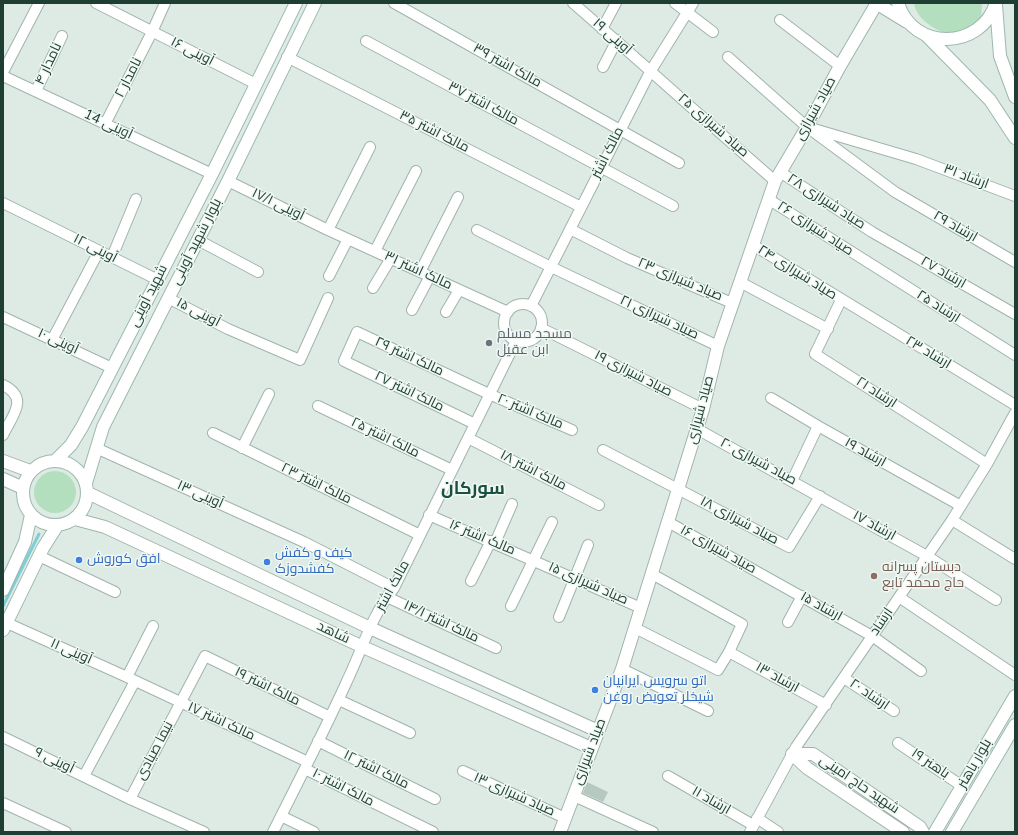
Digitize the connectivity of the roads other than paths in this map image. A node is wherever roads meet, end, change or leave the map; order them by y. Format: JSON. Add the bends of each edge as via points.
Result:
{"nodes":[{"id":1,"x":40,"y":3,"type":"edge"},
{"id":2,"x":96,"y":3,"type":"edge"},
{"id":3,"x":165,"y":3,"type":"edge"},
{"id":4,"x":296,"y":3,"type":"edge"},
{"id":5,"x":315,"y":3,"type":"edge"},
{"id":6,"x":394,"y":3,"type":"edge"},
{"id":7,"x":573,"y":3,"type":"edge"},
{"id":8,"x":616,"y":3,"type":"edge"},
{"id":9,"x":675,"y":3,"type":"edge"},
{"id":10,"x":693,"y":3,"type":"edge"},
{"id":11,"x":876,"y":3,"type":"edge"},
{"id":12,"x":898,"y":3,"type":"edge"},
{"id":13,"x":996,"y":4,"type":"edge"},
{"id":14,"x":687,"y":13,"type":"junction"},
{"id":15,"x":780,"y":20,"type":"dead end"},
{"id":16,"x":912,"y":25,"type":"junction"},
{"id":17,"x":602,"y":29,"type":"junction"},
{"id":18,"x":152,"y":32,"type":"junction"},
{"id":19,"x":713,"y":32,"type":"dead end"},
{"id":20,"x":926,"y":35,"type":"junction"},
{"id":21,"x":62,"y":36,"type":"dead end"},
{"id":22,"x":617,"y":40,"type":"junction"},
{"id":23,"x":366,"y":41,"type":"dead end"},
{"id":24,"x":728,"y":56,"type":"dead end"},
{"id":25,"x":288,"y":57,"type":"junction"},
{"id":26,"x":840,"y":66,"type":"junction"},
{"id":27,"x":603,"y":67,"type":"dead end"},
{"id":28,"x":3,"y":72,"type":"edge"},
{"id":29,"x":650,"y":72,"type":"junction"},
{"id":30,"x":3,"y":76,"type":"edge"},
{"id":31,"x":256,"y":84,"type":"junction"},
{"id":32,"x":36,"y":91,"type":"junction"},
{"id":33,"x":1015,"y":97,"type":"edge"},
{"id":34,"x":105,"y":124,"type":"junction"},
{"id":35,"x":807,"y":127,"type":"junction"},
{"id":36,"x":620,"y":129,"type":"junction"},
{"id":37,"x":1015,"y":138,"type":"edge"},
{"id":38,"x":370,"y":147,"type":"dead end"},
{"id":39,"x":679,"y":163,"type":"dead end"},
{"id":40,"x":600,"y":168,"type":"junction"},
{"id":41,"x":416,"y":171,"type":"dead end"},
{"id":42,"x":212,"y":174,"type":"junction"},
{"id":43,"x":777,"y":176,"type":"junction"},
{"id":44,"x":228,"y":181,"type":"junction"},
{"id":45,"x":1015,"y":196,"type":"edge"},
{"id":46,"x":458,"y":197,"type":"dead end"},
{"id":47,"x":768,"y":199,"type":"junction"},
{"id":48,"x":136,"y":200,"type":"dead end"},
{"id":49,"x":3,"y":203,"type":"edge"},
{"id":50,"x":673,"y":206,"type":"dead end"},
{"id":51,"x":580,"y":208,"type":"junction"},
{"id":52,"x":570,"y":229,"type":"junction"},
{"id":53,"x":328,"y":230,"type":"junction"},
{"id":54,"x":477,"y":230,"type":"dead end"},
{"id":55,"x":872,"y":232,"type":"joint"},
{"id":56,"x":348,"y":239,"type":"junction"},
{"id":57,"x":198,"y":240,"type":"junction"},
{"id":58,"x":753,"y":245,"type":"junction"},
{"id":59,"x":99,"y":251,"type":"junction"},
{"id":60,"x":375,"y":251,"type":"junction"},
{"id":61,"x":112,"y":257,"type":"junction"},
{"id":62,"x":391,"y":258,"type":"junction"},
{"id":63,"x":862,"y":259,"type":"joint"},
{"id":64,"x":1015,"y":262,"type":"edge"},
{"id":65,"x":551,"y":267,"type":"junction"},
{"id":66,"x":258,"y":272,"type":"dead end"},
{"id":67,"x":420,"y":272,"type":"junction"},
{"id":68,"x":330,"y":276,"type":"dead end"},
{"id":69,"x":430,"y":276,"type":"junction"},
{"id":70,"x":158,"y":280,"type":"junction"},
{"id":71,"x":740,"y":282,"type":"junction"},
{"id":72,"x":373,"y":288,"type":"dead end"},
{"id":73,"x":459,"y":290,"type":"junction"},
{"id":74,"x":168,"y":298,"type":"junction"},
{"id":75,"x":328,"y":298,"type":"dead end"},
{"id":76,"x":841,"y":300,"type":"junction"},
{"id":77,"x":732,"y":303,"type":"junction"},
{"id":78,"x":531,"y":306,"type":"junction"},
{"id":79,"x":412,"y":310,"type":"dead end"},
{"id":80,"x":446,"y":312,"type":"dead end"},
{"id":81,"x":508,"y":312,"type":"junction"},
{"id":82,"x":1015,"y":314,"type":"edge"},
{"id":83,"x":3,"y":317,"type":"edge"},
{"id":84,"x":541,"y":328,"type":"junction"},
{"id":85,"x":828,"y":329,"type":"junction"},
{"id":86,"x":52,"y":340,"type":"junction"},
{"id":87,"x":516,"y":341,"type":"junction"},
{"id":88,"x":718,"y":346,"type":"junction"},
{"id":89,"x":1015,"y":355,"type":"edge"},
{"id":90,"x":344,"y":361,"type":"joint"},
{"id":91,"x":112,"y":368,"type":"junction"},
{"id":92,"x":3,"y":385,"type":"edge"},
{"id":93,"x":269,"y":394,"type":"dead end"},
{"id":94,"x":489,"y":394,"type":"junction"},
{"id":95,"x":771,"y":398,"type":"dead end"},
{"id":96,"x":1015,"y":405,"type":"edge"},
{"id":97,"x":318,"y":406,"type":"dead end"},
{"id":98,"x":703,"y":409,"type":"junction"},
{"id":99,"x":1015,"y":413,"type":"edge"},
{"id":100,"x":475,"y":424,"type":"junction"},
{"id":101,"x":818,"y":426,"type":"junction"},
{"id":102,"x":696,"y":429,"type":"junction"},
{"id":103,"x":572,"y":430,"type":"dead end"},
{"id":104,"x":212,"y":433,"type":"dead end"},
{"id":105,"x":3,"y":435,"type":"edge"},
{"id":106,"x":468,"y":438,"type":"junction"},
{"id":107,"x":96,"y":448,"type":"junction"},
{"id":108,"x":242,"y":448,"type":"junction"},
{"id":109,"x":603,"y":450,"type":"dead end"},
{"id":110,"x":56,"y":460,"type":"junction"},
{"id":111,"x":3,"y":461,"type":"edge"},
{"id":112,"x":987,"y":464,"type":"junction"},
{"id":113,"x":452,"y":470,"type":"junction"},
{"id":114,"x":30,"y":471,"type":"junction"},
{"id":115,"x":3,"y":479,"type":"edge"},
{"id":116,"x":792,"y":481,"type":"junction"},
{"id":117,"x":23,"y":488,"type":"junction"},
{"id":118,"x":87,"y":488,"type":"junction"},
{"id":119,"x":678,"y":489,"type":"junction"},
{"id":120,"x":820,"y":496,"type":"junction"},
{"id":121,"x":512,"y":504,"type":"dead end"},
{"id":122,"x":599,"y":505,"type":"dead end"},
{"id":123,"x":961,"y":506,"type":"junction"},
{"id":124,"x":31,"y":515,"type":"junction"},
{"id":125,"x":429,"y":515,"type":"junction"},
{"id":126,"x":75,"y":519,"type":"junction"},
{"id":127,"x":952,"y":520,"type":"junction"},
{"id":128,"x":552,"y":522,"type":"dead end"},
{"id":129,"x":668,"y":522,"type":"junction"},
{"id":130,"x":57,"y":526,"type":"junction"},
{"id":131,"x":420,"y":535,"type":"junction"},
{"id":132,"x":493,"y":542,"type":"junction"},
{"id":133,"x":588,"y":545,"type":"dead end"},
{"id":134,"x":39,"y":556,"type":"junction"},
{"id":135,"x":928,"y":556,"type":"junction"},
{"id":136,"x":1015,"y":559,"type":"edge"},
{"id":137,"x":534,"y":560,"type":"junction"},
{"id":138,"x":7,"y":571,"type":"edge"},
{"id":139,"x":652,"y":574,"type":"junction"},
{"id":140,"x":575,"y":578,"type":"junction"},
{"id":141,"x":769,"y":578,"type":"joint"},
{"id":142,"x":471,"y":581,"type":"dead end"},
{"id":143,"x":394,"y":588,"type":"junction"},
{"id":144,"x":3,"y":590,"type":"edge"},
{"id":145,"x":114,"y":592,"type":"dead end"},
{"id":146,"x":386,"y":596,"type":"junction"},
{"id":147,"x":802,"y":596,"type":"junction"},
{"id":148,"x":899,"y":597,"type":"junction"},
{"id":149,"x":996,"y":600,"type":"dead end"},
{"id":150,"x":511,"y":606,"type":"dead end"},
{"id":151,"x":641,"y":608,"type":"junction"},
{"id":152,"x":559,"y":617,"type":"dead end"},
{"id":153,"x":788,"y":622,"type":"dead end"},
{"id":154,"x":5,"y":626,"type":"edge"},
{"id":155,"x":153,"y":626,"type":"dead end"},
{"id":156,"x":370,"y":628,"type":"junction"},
{"id":157,"x":635,"y":628,"type":"junction"},
{"id":158,"x":872,"y":636,"type":"junction"},
{"id":159,"x":363,"y":647,"type":"junction"},
{"id":160,"x":496,"y":648,"type":"dead end"},
{"id":161,"x":729,"y":652,"type":"junction"},
{"id":162,"x":205,"y":656,"type":"joint"},
{"id":163,"x":622,"y":669,"type":"junction"},
{"id":164,"x":921,"y":671,"type":"dead end"},
{"id":165,"x":1015,"y":674,"type":"edge"},
{"id":166,"x":844,"y":678,"type":"junction"},
{"id":167,"x":131,"y":679,"type":"junction"},
{"id":168,"x":1015,"y":696,"type":"edge"},
{"id":169,"x":339,"y":700,"type":"junction"},
{"id":170,"x":180,"y":703,"type":"junction"},
{"id":171,"x":826,"y":705,"type":"junction"},
{"id":172,"x":708,"y":711,"type":"dead end"},
{"id":173,"x":894,"y":712,"type":"dead end"},
{"id":174,"x":330,"y":717,"type":"junction"},
{"id":175,"x":1015,"y":725,"type":"edge"},
{"id":176,"x":598,"y":731,"type":"junction"},
{"id":177,"x":410,"y":733,"type":"dead end"},
{"id":178,"x":3,"y":737,"type":"edge"},
{"id":179,"x":318,"y":741,"type":"junction"},
{"id":180,"x":898,"y":743,"type":"dead end"},
{"id":181,"x":592,"y":748,"type":"junction"},
{"id":182,"x":792,"y":754,"type":"junction"},
{"id":183,"x":306,"y":765,"type":"junction"},
{"id":184,"x":463,"y":772,"type":"dead end"},
{"id":185,"x":84,"y":776,"type":"junction"},
{"id":186,"x":668,"y":776,"type":"dead end"},
{"id":187,"x":962,"y":786,"type":"junction"},
{"id":188,"x":574,"y":796,"type":"junction"},
{"id":189,"x":130,"y":799,"type":"junction"},
{"id":190,"x":435,"y":799,"type":"dead end"},
{"id":191,"x":3,"y":803,"type":"edge"},
{"id":192,"x":281,"y":816,"type":"junction"},
{"id":193,"x":565,"y":818,"type":"junction"},
{"id":194,"x":753,"y":825,"type":"edge"},
{"id":195,"x":649,"y":830,"type":"edge"},
{"id":196,"x":66,"y":832,"type":"edge"},
{"id":197,"x":204,"y":832,"type":"edge"},
{"id":198,"x":273,"y":832,"type":"edge"},
{"id":199,"x":314,"y":832,"type":"edge"},
{"id":200,"x":433,"y":832,"type":"edge"},
{"id":201,"x":560,"y":832,"type":"edge"},
{"id":202,"x":778,"y":832,"type":"edge"},
{"id":203,"x":903,"y":832,"type":"edge"},
{"id":204,"x":923,"y":832,"type":"edge"},
{"id":205,"x":935,"y":832,"type":"edge"},
{"id":206,"x":952,"y":832,"type":"edge"}],
"edges":[{"from":1,"to":28,"type":"street"},
{"from":2,"to":18,"type":"street","name":"۱۶ آوینی"},
{"from":3,"to":18,"type":"street","name":"نامدار ۲"},
{"from":4,"to":31,"type":"street"},
{"from":5,"to":25,"type":"street","name":"بلوار شهید آوینی"},
{"from":6,"to":36,"type":"street","name":"مالک اشتر ۳۹"},
{"from":7,"to":17,"type":"street","name":"آوینی ۱۹"},
{"from":8,"to":17,"type":"street"},
{"from":9,"to":14,"type":"street"},
{"from":10,"to":14,"type":"street","name":"مالک اشتر"},
{"from":11,"to":16,"type":"street"},
{"from":11,"to":26,"type":"street","name":"صیاد شیرازی"},
{"from":12,"to":16,"type":"street"},
{"from":13,"to":20,"type":"street","via":[[988,20],[976,31],[962,37],[942,39]]},
{"from":13,"to":33,"type":"street","via":[[1000,56]]},
{"from":14,"to":19,"type":"street"},
{"from":14,"to":29,"type":"street","name":"مالک اشتر"},
{"from":15,"to":26,"type":"street"},
{"from":16,"to":20,"type":"street"},
{"from":17,"to":22,"type":"street","name":"آوینی ۱۹"},
{"from":18,"to":31,"type":"street","name":"۱۶ آوینی"},
{"from":18,"to":34,"type":"street","name":"نامدار ۲"},
{"from":20,"to":37,"type":"street","via":[[990,100]]},
{"from":21,"to":32,"type":"street","name":"نامدار ۴"},
{"from":22,"to":27,"type":"street"},
{"from":22,"to":29,"type":"street","name":"آوینی ۱۹"},
{"from":23,"to":40,"type":"street","name":"مالک اشتر ۳۷"},
{"from":24,"to":35,"type":"street","name":"ارشاد ۲۹"},
{"from":25,"to":44,"type":"street","name":"بلوار شهید آوینی"},
{"from":25,"to":51,"type":"street","name":"مالک اشتر ۳۵"},
{"from":26,"to":35,"type":"street","name":"صیاد شیرازی"},
{"from":29,"to":36,"type":"street","name":"مالک اشتر"},
{"from":29,"to":43,"type":"street","name":"صیاد شیرازی ۲۵"},
{"from":30,"to":32,"type":"street","name":"آوینی 14"},
{"from":31,"to":42,"type":"street","name":"شهید آوینی"},
{"from":32,"to":34,"type":"street","name":"آوینی 14"},
{"from":34,"to":42,"type":"street","name":"آوینی 14"},
{"from":35,"to":43,"type":"street","name":"صیاد شیرازی"},
{"from":35,"to":45,"type":"street","name":"ارشاد ۳۱","via":[[916,158]]},
{"from":35,"to":64,"type":"street","name":"ارشاد ۲۹","via":[[895,192]]},
{"from":36,"to":39,"type":"street","name":"مالک اشتر ۳۹"},
{"from":36,"to":40,"type":"street","name":"مالک اشتر"},
{"from":38,"to":53,"type":"street"},
{"from":40,"to":50,"type":"street","name":"مالک اشتر ۳۷"},
{"from":40,"to":51,"type":"street","name":"مالک اشتر"},
{"from":41,"to":60,"type":"street"},
{"from":42,"to":70,"type":"street","name":"شهید آوینی"},
{"from":43,"to":47,"type":"street","name":"صیاد شیرازی"},
{"from":43,"to":55,"type":"street","name":"صیاد شیرازی ۲۸"},
{"from":44,"to":53,"type":"street","name":"آوینی ۱۷/۱"},
{"from":44,"to":57,"type":"street","name":"بلوار شهید آوینی"},
{"from":46,"to":67,"type":"street"},
{"from":47,"to":58,"type":"street","name":"صیاد شیرازی"},
{"from":47,"to":63,"type":"street","name":"صیاد شیرازی ۲۶"},
{"from":48,"to":61,"type":"street"},
{"from":49,"to":59,"type":"street","name":"۱۲ آوینی"},
{"from":51,"to":52,"type":"street","name":"مالک اشتر"},
{"from":52,"to":65,"type":"street","name":"مالک اشتر"},
{"from":52,"to":77,"type":"street","name":"صیاد شیرازی ۲۳","via":[[627,258]]},
{"from":53,"to":56,"type":"street","name":"مالک اشتر ۳۱"},
{"from":54,"to":65,"type":"street","name":"صیاد شیرازی ۲۱"},
{"from":55,"to":82,"type":"street","name":"ارشاد ۲۷"},
{"from":56,"to":60,"type":"street","name":"مالک اشتر ۳۱"},
{"from":56,"to":68,"type":"street"},
{"from":57,"to":66,"type":"street"},
{"from":57,"to":74,"type":"street","name":"بلوار شهید آوینی"},
{"from":58,"to":71,"type":"street","name":"صیاد شیرازی"},
{"from":58,"to":76,"type":"street","name":"صیاد شیرازی ۲۴"},
{"from":59,"to":61,"type":"street","name":"۱۲ آوینی"},
{"from":59,"to":86,"type":"street"},
{"from":60,"to":62,"type":"street","name":"مالک اشتر ۳۱"},
{"from":61,"to":70,"type":"street","name":"۱۲ آوینی"},
{"from":62,"to":67,"type":"street","name":"مالک اشتر ۳۱"},
{"from":62,"to":72,"type":"street"},
{"from":63,"to":89,"type":"street","name":"ارشاد ۲۵"},
{"from":65,"to":78,"type":"street","name":"مالک اشتر"},
{"from":65,"to":88,"type":"street","name":"صیاد شیرازی ۲۱"},
{"from":67,"to":69,"type":"street","name":"مالک اشتر ۳۱"},
{"from":69,"to":73,"type":"street","name":"مالک اشتر ۳۱"},
{"from":69,"to":79,"type":"street"},
{"from":70,"to":91,"type":"street","name":"شهید آوینی"},
{"from":71,"to":77,"type":"street","name":"صیاد شیرازی"},
{"from":71,"to":85,"type":"street"},
{"from":73,"to":80,"type":"street"},
{"from":73,"to":81,"type":"street","name":"مالک اشتر ۳۱"},
{"from":74,"to":75,"type":"street","name":"آوینی ۱۵","via":[[228,329],[300,360]]},
{"from":74,"to":107,"type":"street","name":"بلوار شهید آوینی","via":[[103,427]]},
{"from":76,"to":85,"type":"street","name":"ارشاد ۲۱"},
{"from":76,"to":96,"type":"street","name":"ارشاد ۲۳"},
{"from":77,"to":88,"type":"street","name":"صیاد شیرازی"},
{"from":78,"to":81,"type":"street","via":[[521,304]]},
{"from":78,"to":84,"type":"street","via":[[540,315]]},
{"from":81,"to":87,"type":"street","via":[[504,328]]},
{"from":83,"to":86,"type":"street","name":"۱۰ آوینی"},
{"from":84,"to":87,"type":"street","via":[[534,338]]},
{"from":84,"to":98,"type":"street","name":"صیاد شیرازی ۱۹"},
{"from":85,"to":112,"type":"street","name":"ارشاد ۲۱","via":[[815,354]]},
{"from":86,"to":91,"type":"street","name":"۱۰ آوینی"},
{"from":87,"to":94,"type":"street","name":"مالک اشتر"},
{"from":88,"to":98,"type":"street","name":"صیاد شیرازی"},
{"from":90,"to":94,"type":"street","name":"مالک اشتر ۲۹","via":[[357,332]]},
{"from":90,"to":100,"type":"street","name":"مالک اشتر ۲۷"},
{"from":91,"to":110,"type":"street","name":"شهید آوینی","via":[[71,445]]},
{"from":92,"to":105,"type":"street","via":[[18,398],[18,405]]},
{"from":93,"to":108,"type":"street"},
{"from":94,"to":100,"type":"street","name":"مالک اشتر"},
{"from":94,"to":103,"type":"street","name":"مالک اشتر ۲۰"},
{"from":95,"to":101,"type":"street","name":"ارشاد ۱۹"},
{"from":97,"to":113,"type":"street","name":"مالک اشتر ۲۵"},
{"from":98,"to":102,"type":"street","name":"صیاد شیرازی"},
{"from":99,"to":112,"type":"street","name":"ارشاد"},
{"from":100,"to":106,"type":"street","name":"مالک اشتر"},
{"from":101,"to":116,"type":"street"},
{"from":101,"to":123,"type":"street","name":"ارشاد ۱۹"},
{"from":102,"to":116,"type":"street","name":"صیاد شیرازی ۲۰"},
{"from":102,"to":119,"type":"street","name":"صیاد شیرازی"},
{"from":104,"to":108,"type":"street","name":"مالک اشتر ۲۳"},
{"from":106,"to":113,"type":"street","name":"مالک اشتر"},
{"from":106,"to":122,"type":"street","name":"مالک اشتر ۱۸"},
{"from":107,"to":118,"type":"street","name":"بلوار شهید آوینی"},
{"from":107,"to":143,"type":"street","name":"آوینی ۱۳","via":[[304,542]]},
{"from":108,"to":131,"type":"street","name":"مالک اشتر ۲۳"},
{"from":109,"to":119,"type":"street"},
{"from":110,"to":114,"type":"street","via":[[46,461]]},
{"from":110,"to":118,"type":"street","via":[[75,467],[82,474]]},
{"from":111,"to":114,"type":"street"},
{"from":112,"to":123,"type":"street","name":"ارشاد"},
{"from":113,"to":125,"type":"street","name":"مالک اشتر"},
{"from":114,"to":117,"type":"street"},
{"from":115,"to":117,"type":"street"},
{"from":116,"to":120,"type":"street","name":"صیاد شیرازی ۲۰"},
{"from":117,"to":124,"type":"street","via":[[23,498]]},
{"from":118,"to":126,"type":"street","via":[[84,508]]},
{"from":118,"to":156,"type":"street","name":"شاهد"},
{"from":119,"to":120,"type":"street","name":"صیاد شیرازی ۱۸","via":[[789,547]]},
{"from":119,"to":129,"type":"street","name":"صیاد شیرازی"},
{"from":120,"to":135,"type":"street","name":"ارشاد ۱۷"},
{"from":121,"to":132,"type":"street"},
{"from":123,"to":127,"type":"street","name":"ارشاد"},
{"from":124,"to":130,"type":"street","via":[[47,525]]},
{"from":124,"to":138,"type":"street","via":[[24,542]]},
{"from":125,"to":131,"type":"street","name":"مالک اشتر"},
{"from":125,"to":132,"type":"street","name":"مالک اشتر ۱۶"},
{"from":126,"to":130,"type":"street"},
{"from":126,"to":159,"type":"street","name":"شاهد","via":[[106,527]]},
{"from":127,"to":135,"type":"street","name":"ارشاد"},
{"from":127,"to":136,"type":"street"},
{"from":128,"to":137,"type":"street"},
{"from":129,"to":139,"type":"street","name":"صیاد شیرازی"},
{"from":129,"to":141,"type":"street","name":"صیاد شیرازی ۱۶"},
{"from":130,"to":134,"type":"street"},
{"from":131,"to":143,"type":"street","name":"مالک اشتر"},
{"from":132,"to":137,"type":"street","name":"مالک اشتر ۱۶"},
{"from":132,"to":142,"type":"street"},
{"from":133,"to":140,"type":"street"},
{"from":134,"to":145,"type":"street"},
{"from":134,"to":154,"type":"street"},
{"from":135,"to":148,"type":"street","name":"ارشاد"},
{"from":135,"to":149,"type":"street","name":"ارشاد ۱۷"},
{"from":137,"to":140,"type":"street","name":"صیاد شیرازی ۱۵"},
{"from":137,"to":150,"type":"street"},
{"from":138,"to":144,"type":"street"},
{"from":139,"to":151,"type":"street","name":"صیاد شیرازی"},
{"from":139,"to":161,"type":"street","via":[[742,624]]},
{"from":140,"to":151,"type":"street","name":"صیاد شیرازی ۱۵"},
{"from":140,"to":152,"type":"street"},
{"from":141,"to":147,"type":"street","name":"ارشاد ۱۵"},
{"from":143,"to":146,"type":"street","name":"مالک اشتر"},
{"from":146,"to":156,"type":"street","name":"مالک اشتر"},
{"from":146,"to":160,"type":"street","name":"مالک اشتر ۱۴/۱"},
{"from":147,"to":153,"type":"street"},
{"from":147,"to":158,"type":"street","name":"ارشاد ۱۵"},
{"from":148,"to":158,"type":"street","name":"ارشاد"},
{"from":148,"to":165,"type":"street"},
{"from":151,"to":157,"type":"street","name":"صیاد شیرازی"},
{"from":154,"to":167,"type":"street","name":"۱۱ آوینی"},
{"from":155,"to":167,"type":"street"},
{"from":156,"to":159,"type":"street","name":"مالک اشتر"},
{"from":156,"to":176,"type":"street","name":"شاهد"},
{"from":157,"to":161,"type":"street","via":[[718,670]]},
{"from":157,"to":163,"type":"street","name":"صیاد شیرازی"},
{"from":158,"to":164,"type":"street","name":"ارشاد ۱۵"},
{"from":158,"to":166,"type":"street","name":"ارشاد"},
{"from":159,"to":169,"type":"street","name":"مالک اشتر"},
{"from":159,"to":181,"type":"street","name":"شاهد"},
{"from":161,"to":171,"type":"street","name":"ارشاد ۱۳"},
{"from":162,"to":170,"type":"street","name":"نیما صیادی"},
{"from":162,"to":174,"type":"street","name":"مالک اشتر ۱۹"},
{"from":163,"to":172,"type":"street"},
{"from":163,"to":176,"type":"street","name":"صیاد شیرازی"},
{"from":166,"to":171,"type":"street","name":"ارشاد"},
{"from":166,"to":173,"type":"street","name":"ارشاد ۲۰"},
{"from":167,"to":170,"type":"street","name":"مالک اشتر ۱۷"},
{"from":167,"to":185,"type":"street"},
{"from":168,"to":187,"type":"street","name":"بلوار باهنر"},
{"from":169,"to":174,"type":"street","name":"مالک اشتر"},
{"from":169,"to":177,"type":"street"},
{"from":170,"to":183,"type":"street","name":"مالک اشتر ۱۷"},
{"from":170,"to":189,"type":"street","name":"نیما صیادی"},
{"from":171,"to":182,"type":"street","name":"ارشاد"},
{"from":174,"to":179,"type":"street","name":"مالک اشتر"},
{"from":175,"to":206,"type":"street","name":"بلوار باهنر"},
{"from":176,"to":181,"type":"street","name":"صیاد شیرازی"},
{"from":178,"to":185,"type":"street","name":"۹ آوینی"},
{"from":179,"to":183,"type":"street","name":"مالک اشتر"},
{"from":179,"to":190,"type":"street","name":"مالک اشتر ۱۲"},
{"from":180,"to":187,"type":"street","name":"باهنر ۱۹"},
{"from":181,"to":188,"type":"street","name":"صیاد شیرازی"},
{"from":182,"to":194,"type":"street","name":"ارشاد"},
{"from":182,"to":203,"type":"street","name":"شهید حاج امینی","via":[[808,768]]},
{"from":182,"to":204,"type":"street","name":"شهید حاج امینی","via":[[813,754],[920,827]]},
{"from":183,"to":192,"type":"street","name":"مالک اشتر"},
{"from":183,"to":200,"type":"street","name":"مالک اشتر ۱۰"},
{"from":184,"to":193,"type":"street","name":"صیاد شیرازی ۱۳"},
{"from":185,"to":189,"type":"street","name":"۹ آوینی"},
{"from":186,"to":194,"type":"street","name":"ارشاد ۱۱"},
{"from":187,"to":205,"type":"street","name":"بلوار باهنر"},
{"from":188,"to":193,"type":"street","name":"صیاد شیرازی"},
{"from":188,"to":195,"type":"street"},
{"from":189,"to":197,"type":"street","name":"۹ آوینی"},
{"from":191,"to":196,"type":"street"},
{"from":192,"to":198,"type":"street","name":"مالک اشتر"},
{"from":192,"to":199,"type":"street"},
{"from":193,"to":201,"type":"street","name":"صیاد شیرازی"},
{"from":194,"to":202,"type":"street","name":"ارشاد ۱۱"}]}
